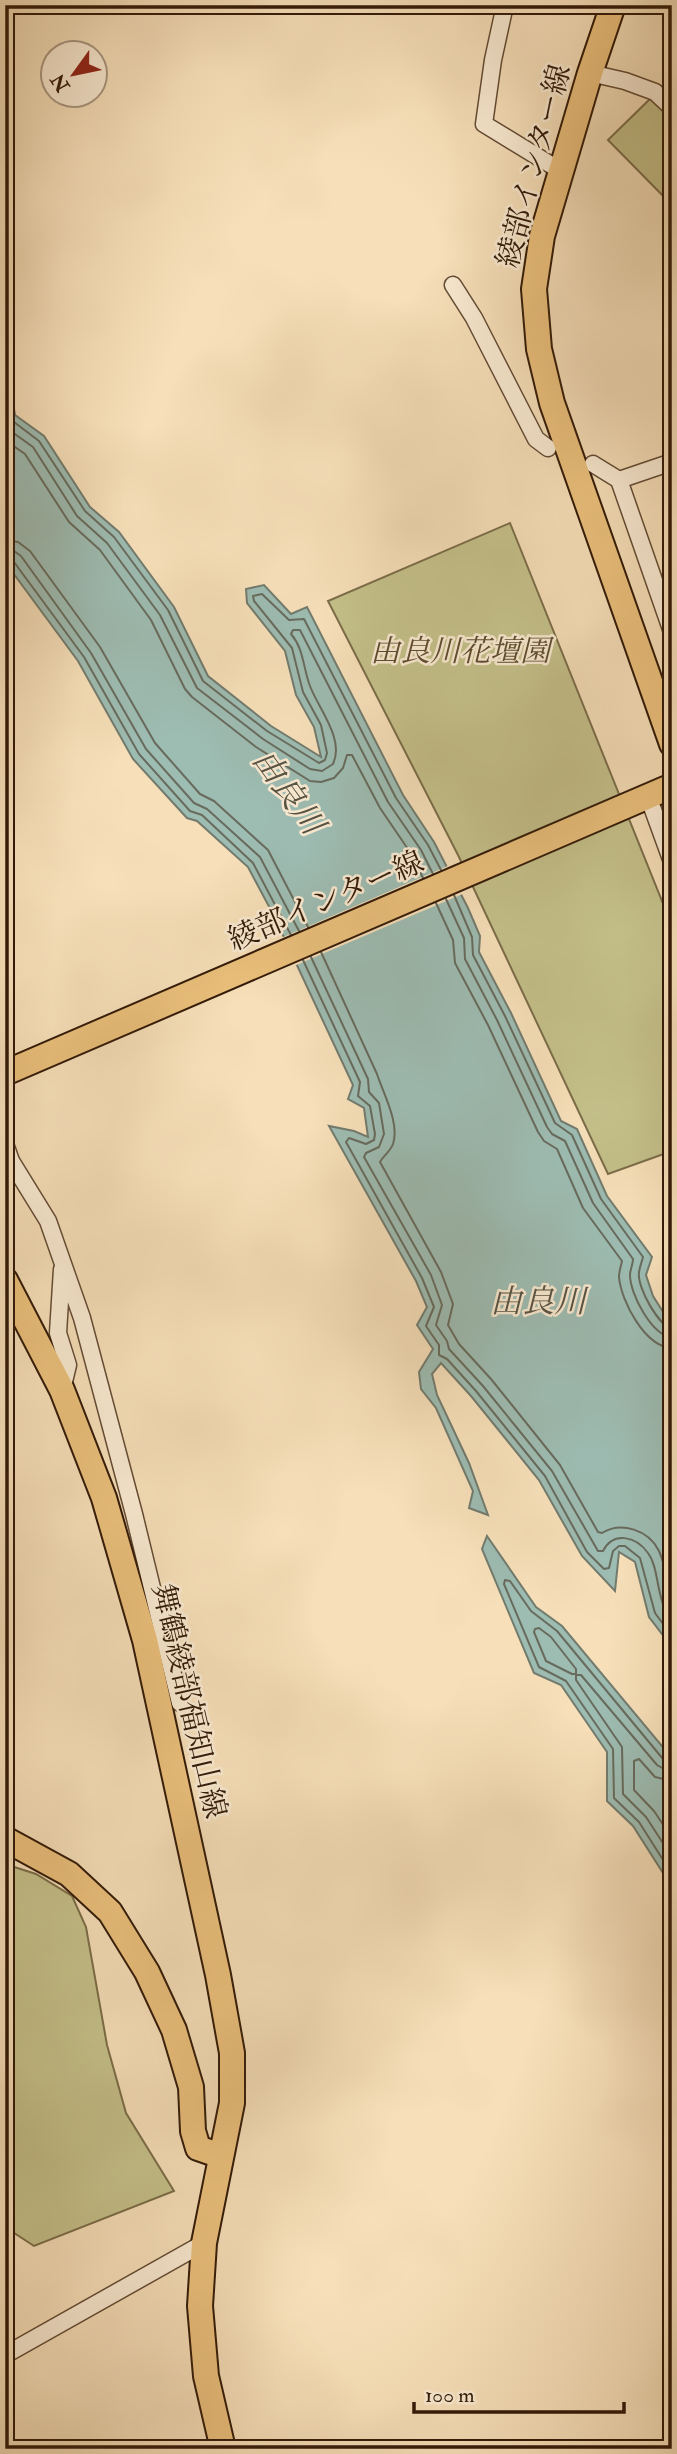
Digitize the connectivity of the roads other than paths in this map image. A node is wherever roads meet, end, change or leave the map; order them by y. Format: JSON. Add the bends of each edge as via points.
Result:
{"nodes":[{"id":1,"x":505,"y":5,"type":"edge"},
{"id":2,"x":613,"y":5,"type":"edge"},
{"id":3,"x":590,"y":73,"type":"junction"},
{"id":4,"x":672,"y":108,"type":"edge"},
{"id":5,"x":561,"y":171,"type":"junction"},
{"id":6,"x":453,"y":285,"type":"dead end"},
{"id":7,"x":548,"y":448,"type":"dead end"},
{"id":8,"x":672,"y":462,"type":"edge"},
{"id":9,"x":593,"y":464,"type":"dead end"},
{"id":10,"x":619,"y":480,"type":"junction"},
{"id":11,"x":672,"y":632,"type":"edge"},
{"id":12,"x":672,"y":744,"type":"edge"},
{"id":13,"x":672,"y":786,"type":"edge"},
{"id":14,"x":644,"y":805,"type":"junction"},
{"id":15,"x":672,"y":862,"type":"edge"},
{"id":16,"x":11,"y":1071,"type":"edge"},
{"id":17,"x":5,"y":1144,"type":"edge"},
{"id":18,"x":62,"y":1261,"type":"junction"},
{"id":19,"x":5,"y":1280,"type":"edge"},
{"id":20,"x":62,"y":1390,"type":"junction"},
{"id":21,"x":180,"y":1703,"type":"dead end"},
{"id":22,"x":5,"y":1839,"type":"edge"},
{"id":23,"x":221,"y":2156,"type":"junction"},
{"id":24,"x":204,"y":2243,"type":"junction"},
{"id":25,"x":5,"y":2355,"type":"edge"},
{"id":26,"x":223,"y":2449,"type":"edge"}],
"edges":[{"from":1,"to":5,"type":"street","via":[[484,124]]},
{"from":2,"to":3,"type":"main road","name":"綾部インター線"},
{"from":3,"to":4,"type":"street","via":[[655,92]]},
{"from":3,"to":5,"type":"main road","name":"綾部インター線"},
{"from":5,"to":12,"type":"main road","name":"綾部インター線","via":[[542,236],[534,289],[539,349],[552,403]]},
{"from":6,"to":7,"type":"street","via":[[536,439]]},
{"from":8,"to":10,"type":"street"},
{"from":9,"to":10,"type":"street"},
{"from":10,"to":11,"type":"street"},
{"from":13,"to":14,"type":"main road","name":"綾部インター線"},
{"from":14,"to":15,"type":"street"},
{"from":14,"to":16,"type":"main road","name":"綾部インター線"},
{"from":17,"to":18,"type":"street","via":[[48,1220]]},
{"from":18,"to":20,"type":"street","via":[[58,1333],[68,1365]]},
{"from":18,"to":21,"type":"street","via":[[128,1488]]},
{"from":19,"to":20,"type":"main road","name":"舞鶴綾部福知山線"},
{"from":20,"to":23,"type":"main road","name":"舞鶴綾部福知山線","via":[[104,1498],[145,1640],[218,1975],[232,2053],[232,2103]]},
{"from":22,"to":23,"type":"main road","via":[[62,1870],[110,1912],[147,1972],[174,2030],[191,2087],[198,2148]]},
{"from":23,"to":24,"type":"main road","name":"舞鶴綾部福知山線"},
{"from":24,"to":25,"type":"street"},
{"from":24,"to":26,"type":"main road","name":"舞鶴綾部福知山線","via":[[201,2318],[206,2376]]}]}
